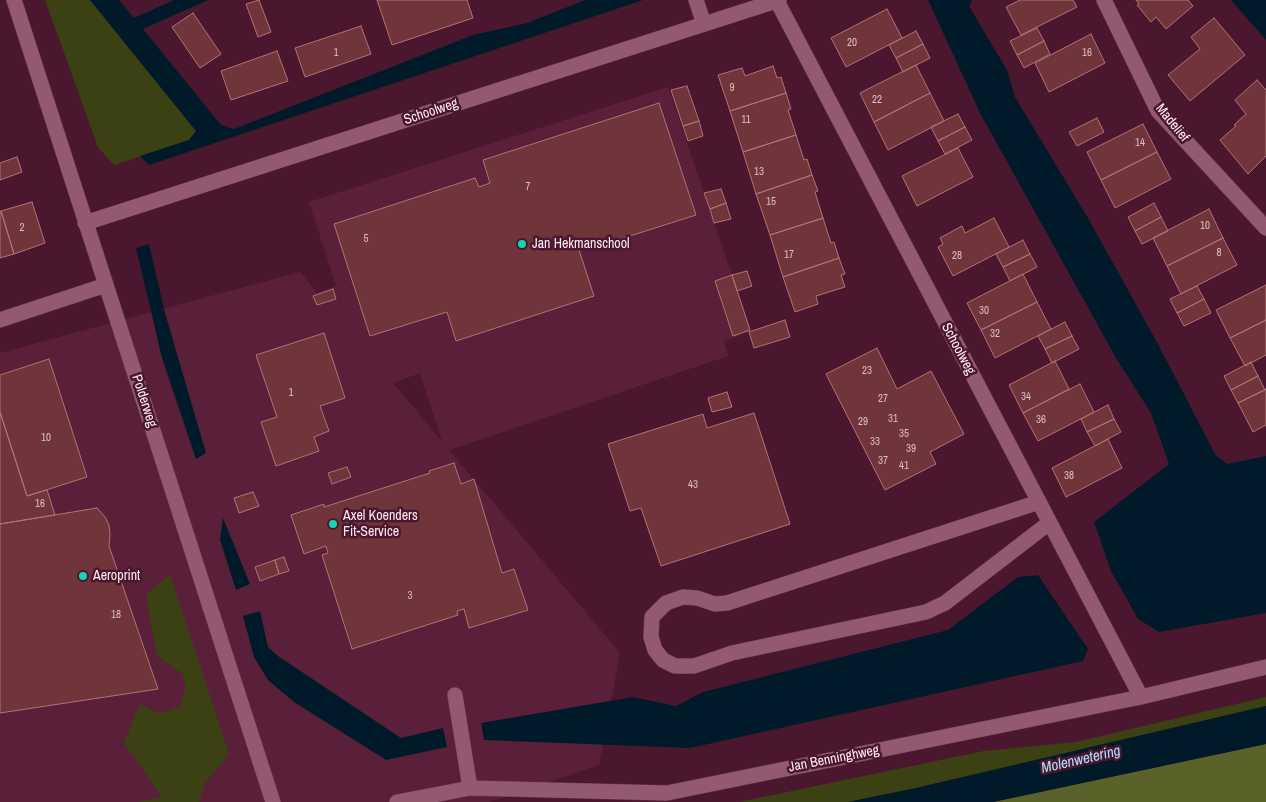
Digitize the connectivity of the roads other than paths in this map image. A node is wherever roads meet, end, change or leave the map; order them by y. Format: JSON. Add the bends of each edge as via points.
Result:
{"nodes":[{"id":1,"x":14,"y":0,"type":"edge"},
{"id":2,"x":696,"y":0,"type":"edge"},
{"id":3,"x":778,"y":0,"type":"edge"},
{"id":4,"x":1104,"y":0,"type":"edge"},
{"id":5,"x":704,"y":24,"type":"junction"},
{"id":6,"x":85,"y":223,"type":"junction"},
{"id":7,"x":1266,"y":228,"type":"edge"},
{"id":8,"x":106,"y":285,"type":"junction"},
{"id":9,"x":0,"y":320,"type":"edge"},
{"id":10,"x":1038,"y":502,"type":"junction"},
{"id":11,"x":1050,"y":523,"type":"junction"},
{"id":12,"x":1266,"y":667,"type":"edge"},
{"id":13,"x":455,"y":695,"type":"dead end"},
{"id":14,"x":1141,"y":697,"type":"junction"},
{"id":15,"x":470,"y":788,"type":"junction"},
{"id":16,"x":273,"y":802,"type":"edge"},
{"id":17,"x":397,"y":802,"type":"edge"}],
"edges":[{"from":1,"to":6,"type":"street","name":"Polderweg"},
{"from":2,"to":5,"type":"street"},
{"from":3,"to":5,"type":"street","name":"Schoolweg"},
{"from":3,"to":10,"type":"street","name":"Schoolweg"},
{"from":4,"to":7,"type":"street","name":"Madelief","via":[[1158,111]]},
{"from":5,"to":6,"type":"street","name":"Schoolweg"},
{"from":6,"to":8,"type":"street","name":"Polderweg"},
{"from":8,"to":9,"type":"street"},
{"from":8,"to":16,"type":"street","name":"Polderweg"},
{"from":10,"to":11,"type":"street","name":"Schoolweg"},
{"from":10,"to":11,"type":"street","via":[[727,604],[683,597],[666,603],[652,617],[651,637],[655,650],[663,660],[675,666],[694,666],[732,653],[926,612],[945,603]]},
{"from":11,"to":14,"type":"street","name":"Schoolweg"},
{"from":12,"to":14,"type":"street","name":"Jan Benninghweg"},
{"from":13,"to":15,"type":"street"},
{"from":14,"to":15,"type":"street","name":"Jan Benninghweg","via":[[667,793]]},
{"from":15,"to":17,"type":"street","name":"Jan Benninghweg"}]}
